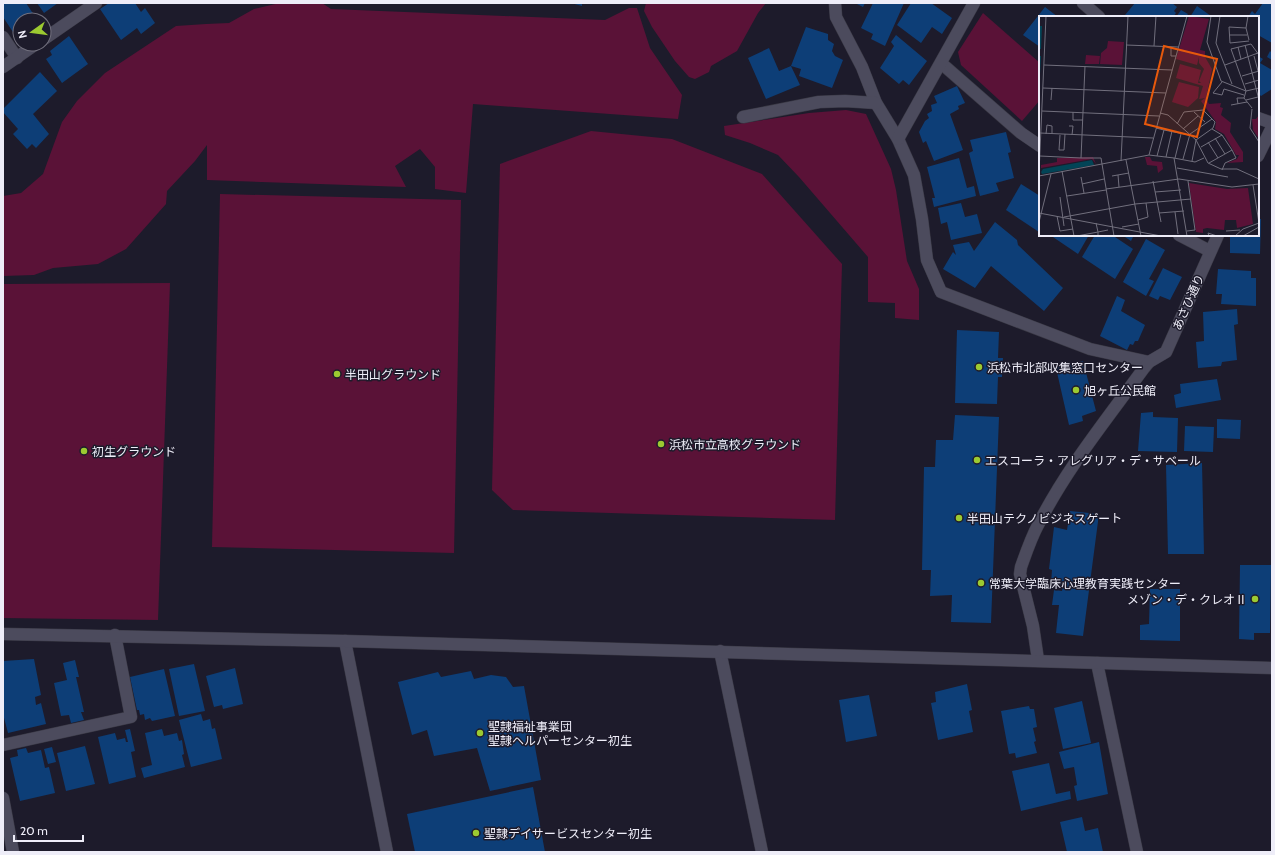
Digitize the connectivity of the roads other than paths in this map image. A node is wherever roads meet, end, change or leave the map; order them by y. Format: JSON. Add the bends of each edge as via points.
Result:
{"nodes":[{"id":1,"x":96,"y":3,"type":"edge"},
{"id":2,"x":835,"y":3,"type":"edge"},
{"id":3,"x":974,"y":3,"type":"edge"},
{"id":4,"x":1083,"y":3,"type":"edge"},
{"id":5,"x":1098,"y":16,"type":"edge"},
{"id":6,"x":52,"y":33,"type":"edge"},
{"id":7,"x":3,"y":37,"type":"edge"},
{"id":8,"x":25,"y":52,"type":"edge"},
{"id":9,"x":17,"y":58,"type":"junction"},
{"id":10,"x":941,"y":63,"type":"junction"},
{"id":11,"x":3,"y":67,"type":"edge"},
{"id":12,"x":876,"y":103,"type":"junction"},
{"id":13,"x":743,"y":117,"type":"dead end"},
{"id":14,"x":1259,"y":118,"type":"edge"},
{"id":15,"x":1272,"y":123,"type":"edge"},
{"id":16,"x":1272,"y":128,"type":"edge"},
{"id":17,"x":898,"y":139,"type":"junction"},
{"id":18,"x":1039,"y":145,"type":"edge"},
{"id":19,"x":1259,"y":154,"type":"edge"},
{"id":20,"x":1181,"y":236,"type":"edge"},
{"id":21,"x":1218,"y":236,"type":"edge"},
{"id":22,"x":1210,"y":252,"type":"junction"},
{"id":23,"x":1150,"y":362,"type":"junction"},
{"id":24,"x":3,"y":634,"type":"edge"},
{"id":25,"x":115,"y":635,"type":"junction"},
{"id":26,"x":345,"y":641,"type":"junction"},
{"id":27,"x":720,"y":651,"type":"junction"},
{"id":28,"x":1038,"y":660,"type":"junction"},
{"id":29,"x":1097,"y":662,"type":"junction"},
{"id":30,"x":1272,"y":668,"type":"edge"},
{"id":31,"x":3,"y":744,"type":"edge"},
{"id":32,"x":3,"y":798,"type":"edge"},
{"id":33,"x":13,"y":852,"type":"edge"},
{"id":34,"x":387,"y":852,"type":"edge"},
{"id":35,"x":762,"y":852,"type":"edge"},
{"id":36,"x":1137,"y":852,"type":"edge"}],
"edges":[{"from":1,"to":6,"type":"street"},
{"from":2,"to":12,"type":"street","via":[[836,17],[862,67]]},
{"from":3,"to":10,"type":"street"},
{"from":4,"to":5,"type":"street"},
{"from":7,"to":9,"type":"street"},
{"from":8,"to":9,"type":"street"},
{"from":9,"to":11,"type":"street"},
{"from":10,"to":17,"type":"street"},
{"from":10,"to":18,"type":"street","via":[[1020,133]]},
{"from":12,"to":13,"type":"street","via":[[819,102]]},
{"from":12,"to":17,"type":"street"},
{"from":14,"to":15,"type":"street"},
{"from":16,"to":19,"type":"street"},
{"from":17,"to":23,"type":"street","via":[[914,175],[927,260],[941,292],[1090,349]]},
{"from":20,"to":22,"type":"street"},
{"from":21,"to":22,"type":"street","name":"あさひ通り"},
{"from":22,"to":23,"type":"street","name":"あさひ通り","via":[[1166,352]]},
{"from":23,"to":28,"type":"street","name":"あさひ通り","via":[[1060,486],[1037,527],[1023,561],[1020,574],[1033,626]]},
{"from":24,"to":25,"type":"street"},
{"from":25,"to":26,"type":"street"},
{"from":25,"to":31,"type":"street","via":[[131,717]]},
{"from":26,"to":27,"type":"street"},
{"from":26,"to":34,"type":"street"},
{"from":27,"to":28,"type":"street"},
{"from":27,"to":35,"type":"street"},
{"from":28,"to":29,"type":"street"},
{"from":29,"to":30,"type":"street"},
{"from":29,"to":36,"type":"street"},
{"from":32,"to":33,"type":"street"}]}
